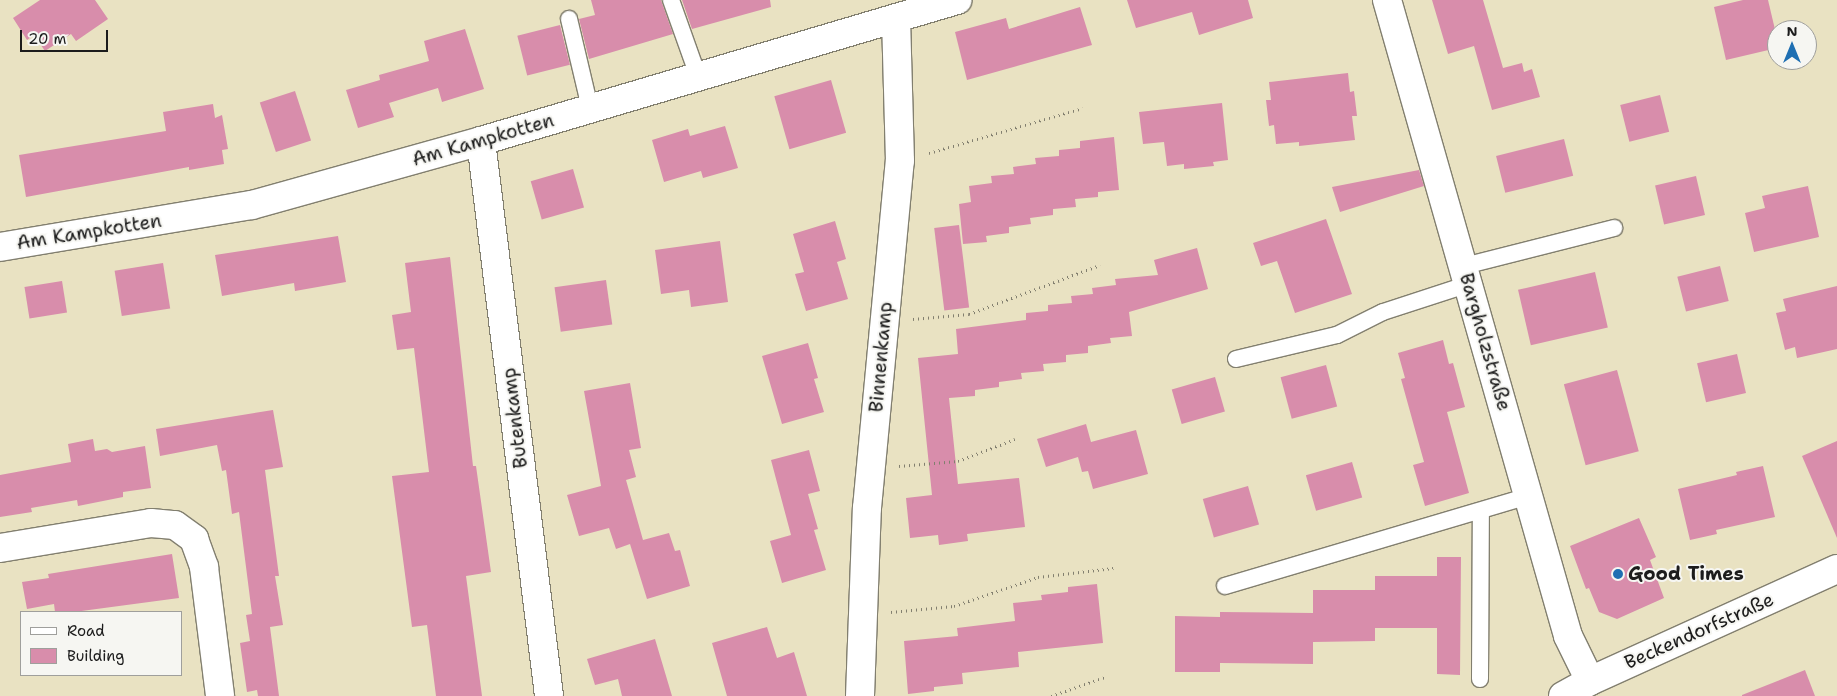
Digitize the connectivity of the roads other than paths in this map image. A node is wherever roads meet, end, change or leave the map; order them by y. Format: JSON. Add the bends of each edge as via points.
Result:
{"nodes":[{"id":1,"x":672,"y":0,"type":"edge"},
{"id":2,"x":958,"y":0,"type":"edge"},
{"id":3,"x":1387,"y":0,"type":"edge"},
{"id":4,"x":896,"y":19,"type":"junction"},
{"id":5,"x":569,"y":20,"type":"dead end"},
{"id":6,"x":698,"y":76,"type":"junction"},
{"id":7,"x":590,"y":108,"type":"junction"},
{"id":8,"x":481,"y":141,"type":"junction"},
{"id":9,"x":1614,"y":228,"type":"dead end"},
{"id":10,"x":0,"y":247,"type":"edge"},
{"id":11,"x":1466,"y":275,"type":"junction"},
{"id":12,"x":1236,"y":359,"type":"dead end"},
{"id":13,"x":1529,"y":496,"type":"junction"},
{"id":14,"x":1481,"y":511,"type":"junction"},
{"id":15,"x":0,"y":548,"type":"edge"},
{"id":16,"x":1837,"y":569,"type":"edge"},
{"id":17,"x":1225,"y":586,"type":"dead end"},
{"id":18,"x":1480,"y":679,"type":"dead end"},
{"id":19,"x":1594,"y":689,"type":"edge"},
{"id":20,"x":220,"y":696,"type":"edge"},
{"id":21,"x":549,"y":696,"type":"edge"},
{"id":22,"x":860,"y":696,"type":"edge"},
{"id":23,"x":1563,"y":696,"type":"edge"}],
"edges":[{"from":1,"to":6,"type":"lane"},
{"from":2,"to":4,"type":"street","name":"Am Kampkotten"},
{"from":3,"to":11,"type":"street","name":"Bargholzstraße"},
{"from":4,"to":6,"type":"street","name":"Am Kampkotten"},
{"from":4,"to":22,"type":"street","name":"Binnenkamp","via":[[900,161],[867,508]]},
{"from":5,"to":7,"type":"lane"},
{"from":6,"to":7,"type":"street","name":"Am Kampkotten"},
{"from":7,"to":8,"type":"street","name":"Am Kampkotten"},
{"from":8,"to":10,"type":"street","name":"Am Kampkotten","via":[[252,205]]},
{"from":8,"to":21,"type":"street","name":"Butenkamp"},
{"from":9,"to":11,"type":"lane"},
{"from":11,"to":12,"type":"lane","via":[[1337,335]]},
{"from":11,"to":13,"type":"street","name":"Bargholzstraße"},
{"from":13,"to":14,"type":"lane"},
{"from":13,"to":19,"type":"street","name":"Bargholzstraße","via":[[1568,636]]},
{"from":14,"to":17,"type":"lane"},
{"from":14,"to":18,"type":"lane"},
{"from":15,"to":20,"type":"street","via":[[151,523],[175,525],[194,539],[204,567]]},
{"from":16,"to":19,"type":"street","name":"Beckendorfstraße"},
{"from":19,"to":23,"type":"street","name":"Beckendorfstraße"}]}
